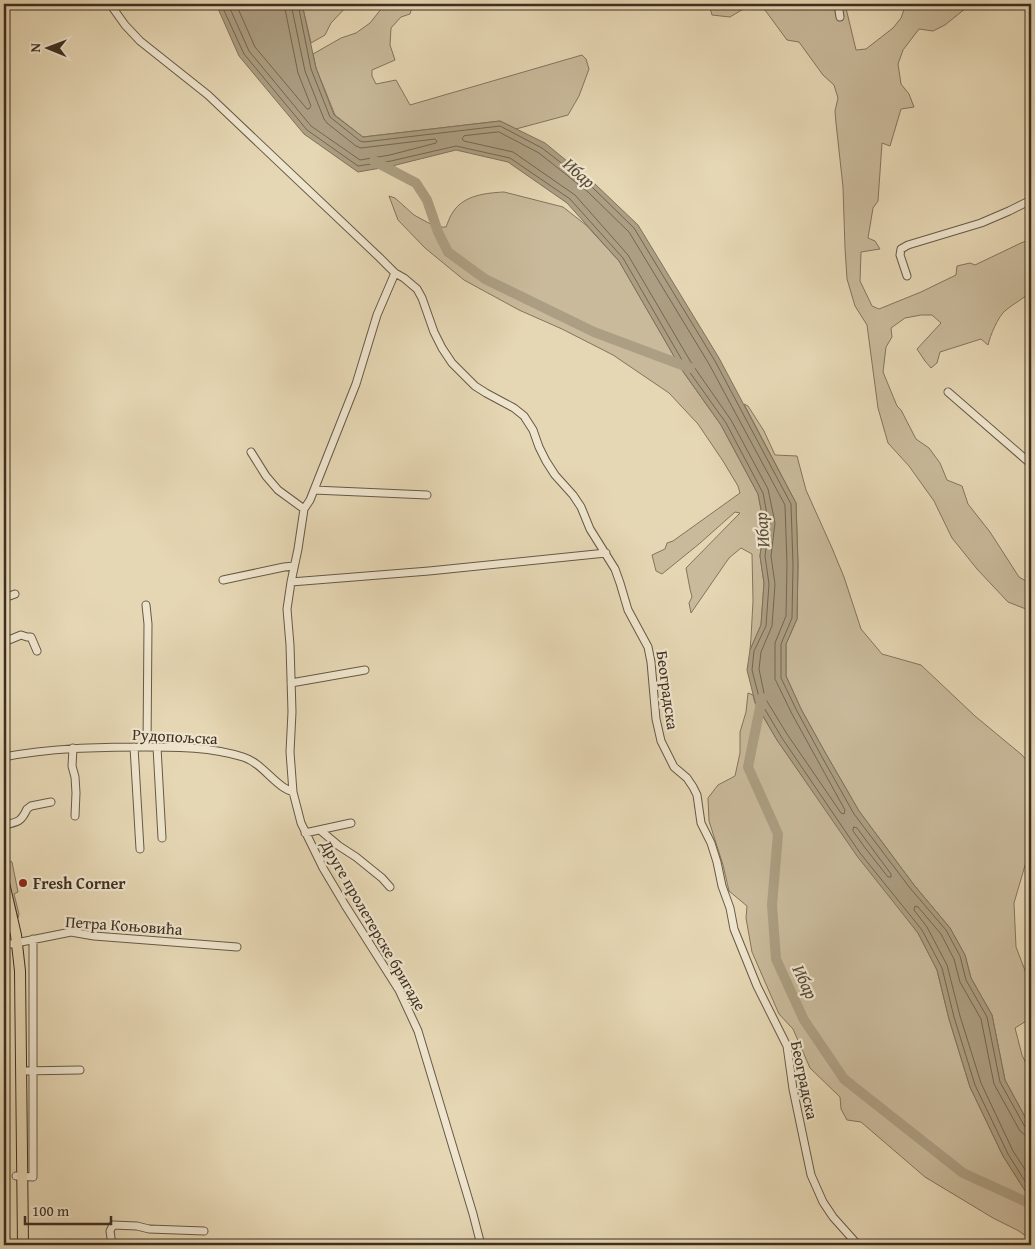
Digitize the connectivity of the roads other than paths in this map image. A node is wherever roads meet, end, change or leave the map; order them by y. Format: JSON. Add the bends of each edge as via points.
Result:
{"nodes":[{"id":1,"x":110,"y":4,"type":"edge"},
{"id":2,"x":838,"y":4,"type":"edge"},
{"id":3,"x":840,"y":17,"type":"dead end"},
{"id":4,"x":1031,"y":200,"type":"edge"},
{"id":5,"x":394,"y":273,"type":"junction"},
{"id":6,"x":907,"y":276,"type":"dead end"},
{"id":7,"x":948,"y":392,"type":"dead end"},
{"id":8,"x":251,"y":452,"type":"dead end"},
{"id":9,"x":1031,"y":464,"type":"edge"},
{"id":10,"x":314,"y":490,"type":"junction"},
{"id":11,"x":427,"y":495,"type":"dead end"},
{"id":12,"x":304,"y":509,"type":"junction"},
{"id":13,"x":606,"y":553,"type":"junction"},
{"id":14,"x":294,"y":566,"type":"junction"},
{"id":15,"x":223,"y":580,"type":"dead end"},
{"id":16,"x":291,"y":582,"type":"junction"},
{"id":17,"x":15,"y":594,"type":"dead end"},
{"id":18,"x":4,"y":598,"type":"edge"},
{"id":19,"x":146,"y":605,"type":"dead end"},
{"id":20,"x":4,"y":642,"type":"edge"},
{"id":21,"x":37,"y":650,"type":"dead end"},
{"id":22,"x":365,"y":670,"type":"dead end"},
{"id":23,"x":291,"y":684,"type":"junction"},
{"id":24,"x":134,"y":747,"type":"junction"},
{"id":25,"x":147,"y":747,"type":"junction"},
{"id":26,"x":157,"y":747,"type":"junction"},
{"id":27,"x":73,"y":748,"type":"junction"},
{"id":28,"x":4,"y":757,"type":"edge"},
{"id":29,"x":293,"y":792,"type":"junction"},
{"id":30,"x":51,"y":802,"type":"dead end"},
{"id":31,"x":75,"y":816,"type":"dead end"},
{"id":32,"x":351,"y":823,"type":"dead end"},
{"id":33,"x":4,"y":824,"type":"edge"},
{"id":34,"x":320,"y":830,"type":"junction"},
{"id":35,"x":305,"y":833,"type":"junction"},
{"id":36,"x":162,"y":838,"type":"dead end"},
{"id":37,"x":140,"y":849,"type":"dead end"},
{"id":38,"x":4,"y":883,"type":"edge"},
{"id":39,"x":390,"y":887,"type":"dead end"},
{"id":40,"x":4,"y":912,"type":"edge"},
{"id":41,"x":33,"y":939,"type":"junction"},
{"id":42,"x":14,"y":943,"type":"junction"},
{"id":43,"x":237,"y":947,"type":"dead end"},
{"id":44,"x":80,"y":1070,"type":"dead end"},
{"id":45,"x":22,"y":1071,"type":"junction"},
{"id":46,"x":33,"y":1071,"type":"junction"},
{"id":47,"x":19,"y":1176,"type":"junction"},
{"id":48,"x":204,"y":1231,"type":"dead end"},
{"id":49,"x":16,"y":1245,"type":"edge"},
{"id":50,"x":23,"y":1245,"type":"edge"},
{"id":51,"x":112,"y":1245,"type":"edge"},
{"id":52,"x":481,"y":1245,"type":"edge"},
{"id":53,"x":858,"y":1245,"type":"edge"}],
"edges":[{"from":1,"to":5,"type":"street","name":"Београдска","via":[[140,40],[208,95]]},
{"from":2,"to":3,"type":"street"},
{"from":4,"to":6,"type":"street","via":[[981,222],[902,249],[900,256]]},
{"from":5,"to":10,"type":"street"},
{"from":5,"to":13,"type":"street","name":"Београдска","via":[[417,290],[442,348],[462,374],[480,390],[524,416],[546,462],[581,507]]},
{"from":7,"to":9,"type":"street"},
{"from":8,"to":12,"type":"street","via":[[278,490]]},
{"from":10,"to":11,"type":"street"},
{"from":10,"to":12,"type":"street"},
{"from":12,"to":14,"type":"street"},
{"from":13,"to":16,"type":"street"},
{"from":13,"to":53,"type":"street","name":"Београдска","via":[[615,569],[628,610],[648,646],[656,719],[662,741],[674,766],[687,778],[697,796],[701,823],[717,862],[734,929],[757,986],[787,1046],[811,1175],[833,1217]]},
{"from":14,"to":15,"type":"street"},
{"from":14,"to":16,"type":"street"},
{"from":16,"to":23,"type":"street","via":[[287,609]]},
{"from":17,"to":18,"type":"street"},
{"from":19,"to":25,"type":"street"},
{"from":20,"to":21,"type":"street","via":[[21,635],[30,637]]},
{"from":22,"to":23,"type":"street"},
{"from":23,"to":29,"type":"street"},
{"from":24,"to":25,"type":"street","name":"Рудопољска"},
{"from":24,"to":27,"type":"street","name":"Рудопољска"},
{"from":24,"to":37,"type":"street"},
{"from":25,"to":26,"type":"street","name":"Рудопољска"},
{"from":26,"to":29,"type":"street","name":"Рудопољска","via":[[218,751],[246,758],[283,788]]},
{"from":26,"to":36,"type":"street"},
{"from":27,"to":28,"type":"street","name":"Рудопољска"},
{"from":27,"to":31,"type":"street"},
{"from":29,"to":35,"type":"street","name":"Друге пролетерске бригаде"},
{"from":30,"to":33,"type":"street","via":[[26,808],[22,820]]},
{"from":32,"to":34,"type":"street"},
{"from":34,"to":35,"type":"street"},
{"from":34,"to":39,"type":"street"},
{"from":35,"to":52,"type":"street","name":"Друге пролетерске бригаде","via":[[345,905],[399,990],[418,1031]]},
{"from":38,"to":42,"type":"main road"},
{"from":40,"to":42,"type":"main road"},
{"from":41,"to":42,"type":"street","name":"Петра Коњовића"},
{"from":41,"to":43,"type":"street","name":"Петра Коњовића","via":[[73,932]]},
{"from":41,"to":46,"type":"street"},
{"from":42,"to":45,"type":"main road","via":[[21,992]]},
{"from":42,"to":47,"type":"main road"},
{"from":44,"to":46,"type":"street"},
{"from":45,"to":46,"type":"street"},
{"from":45,"to":47,"type":"main road"},
{"from":46,"to":47,"type":"street","via":[[33,1177]]},
{"from":47,"to":49,"type":"main road"},
{"from":47,"to":50,"type":"main road"},
{"from":48,"to":51,"type":"street","via":[[113,1225],[110,1231]]}]}
